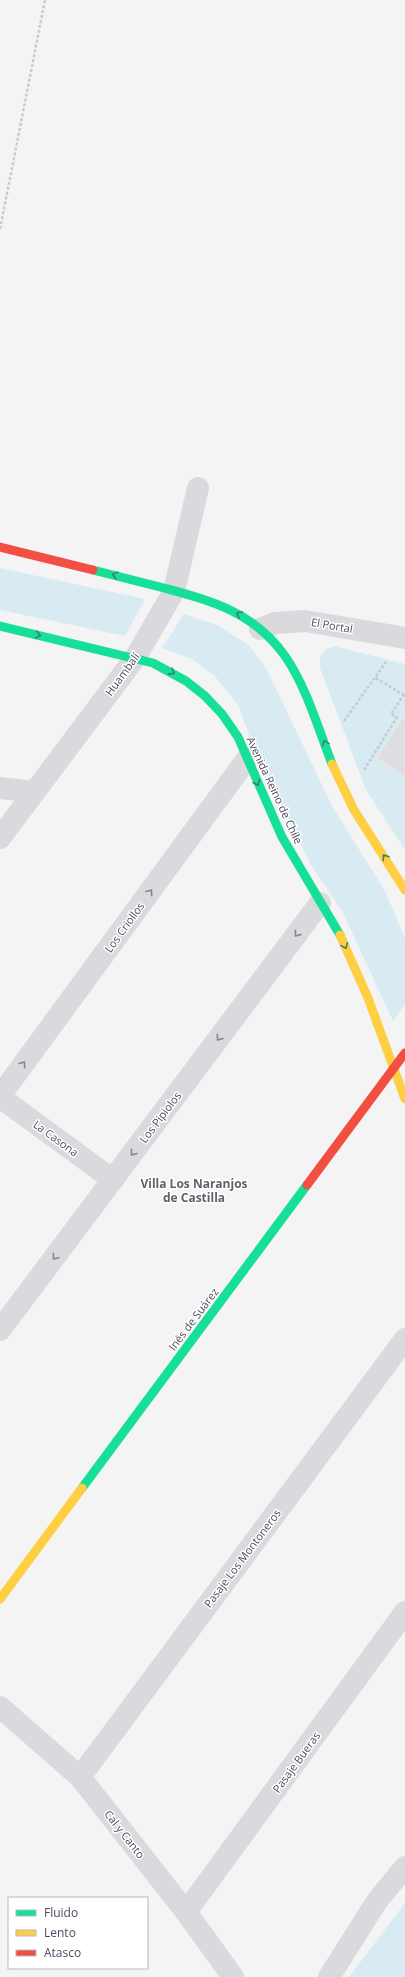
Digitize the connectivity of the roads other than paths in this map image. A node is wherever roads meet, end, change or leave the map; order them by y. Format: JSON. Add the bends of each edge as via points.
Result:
{"nodes":[{"id":1,"x":198,"y":488,"type":"dead end"},
{"id":2,"x":0,"y":547,"type":"edge"},
{"id":3,"x":174,"y":591,"type":"junction"},
{"id":4,"x":0,"y":626,"type":"edge"},
{"id":5,"x":260,"y":629,"type":"junction"},
{"id":6,"x":403,"y":638,"type":"edge"},
{"id":7,"x":136,"y":658,"type":"junction"},
{"id":8,"x":247,"y":759,"type":"junction"},
{"id":9,"x":0,"y":788,"type":"edge"},
{"id":10,"x":34,"y":792,"type":"junction"},
{"id":11,"x":0,"y":838,"type":"edge"},
{"id":12,"x":405,"y":890,"type":"edge"},
{"id":13,"x":320,"y":903,"type":"junction"},
{"id":14,"x":405,"y":1053,"type":"edge"},
{"id":15,"x":394,"y":1068,"type":"junction"},
{"id":16,"x":0,"y":1096,"type":"edge"},
{"id":17,"x":405,"y":1099,"type":"edge"},
{"id":18,"x":113,"y":1180,"type":"junction"},
{"id":19,"x":0,"y":1330,"type":"edge"},
{"id":20,"x":405,"y":1339,"type":"edge"},
{"id":21,"x":0,"y":1599,"type":"edge"},
{"id":22,"x":405,"y":1612,"type":"edge"},
{"id":23,"x":0,"y":1707,"type":"edge"},
{"id":24,"x":80,"y":1778,"type":"junction"},
{"id":25,"x":405,"y":1867,"type":"edge"},
{"id":26,"x":186,"y":1912,"type":"junction"},
{"id":27,"x":233,"y":1977,"type":"edge"},
{"id":28,"x":329,"y":1977,"type":"edge"}],
"edges":[{"from":1,"to":3,"type":"street","name":"Huambalí"},
{"from":3,"to":2,"type":"street","one_way":true},
{"from":5,"to":3,"type":"street","one_way":true,"via":[[232,610]]},
{"from":3,"to":7,"type":"street","name":"Huambalí"},
{"from":4,"to":7,"type":"street","name":"Avenida Reino de Chile","one_way":true},
{"from":5,"to":6,"type":"street","name":"El Portal","via":[[275,623],[304,621]]},
{"from":12,"to":5,"type":"street","one_way":true,"via":[[347,798],[296,675],[274,642]]},
{"from":7,"to":8,"type":"street","name":"Avenida Reino de Chile","one_way":true,"via":[[170,670],[203,694],[230,724]]},
{"from":7,"to":10,"type":"street","name":"Huambalí"},
{"from":8,"to":13,"type":"street","name":"Avenida Reino de Chile","one_way":true,"via":[[282,836]]},
{"from":16,"to":8,"type":"street","name":"Los Criollos","one_way":true},
{"from":9,"to":10,"type":"street"},
{"from":10,"to":11,"type":"street","name":"Huambalí"},
{"from":13,"to":15,"type":"street","name":"Avenida Reino de Chile","one_way":true,"via":[[341,937],[361,981]]},
{"from":13,"to":18,"type":"street","name":"Los Pipiolos","one_way":true},
{"from":14,"to":15,"type":"street","name":"Inés de Suárez"},
{"from":15,"to":17,"type":"street","name":"Avenida Reino de Chile"},
{"from":15,"to":21,"type":"street","name":"Inés de Suárez"},
{"from":16,"to":18,"type":"street","name":"La Casona"},
{"from":18,"to":19,"type":"street","name":"Los Pipiolos","one_way":true},
{"from":20,"to":24,"type":"street","name":"Pasaje Los Montoneros"},
{"from":22,"to":26,"type":"street","name":"Pasaje Bueras"},
{"from":23,"to":24,"type":"street","name":"Cal y Canto"},
{"from":24,"to":26,"type":"street","name":"Cal y Canto"},
{"from":25,"to":28,"type":"street","via":[[377,1902]]},
{"from":26,"to":27,"type":"street","name":"Cal y Canto"}]}
